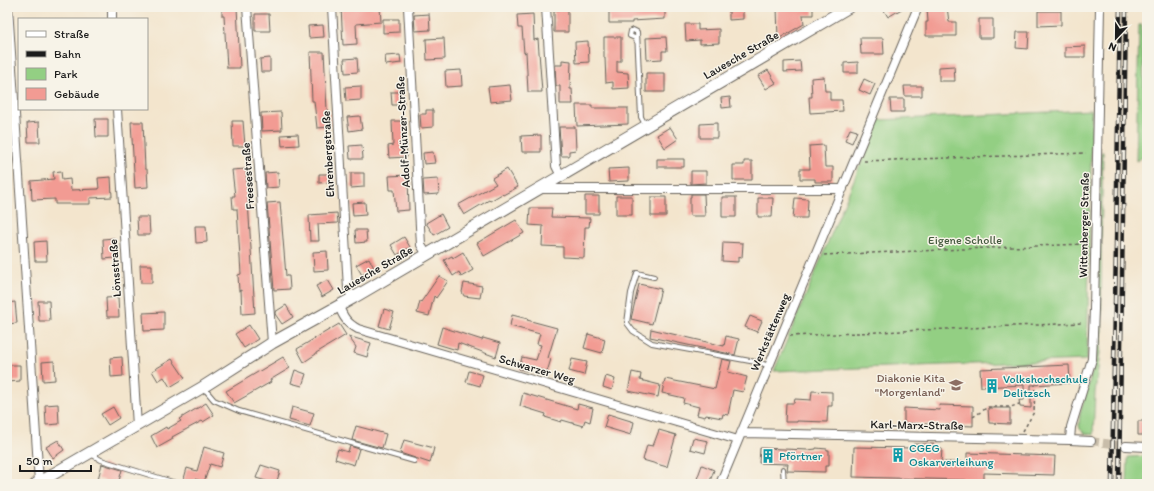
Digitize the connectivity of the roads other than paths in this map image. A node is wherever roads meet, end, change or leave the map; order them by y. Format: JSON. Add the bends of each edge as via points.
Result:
{"nodes":[{"id":1,"x":8,"y":7,"type":"edge"},
{"id":2,"x":112,"y":7,"type":"edge"},
{"id":3,"x":248,"y":7,"type":"edge"},
{"id":4,"x":332,"y":7,"type":"edge"},
{"id":5,"x":408,"y":7,"type":"edge"},
{"id":6,"x":546,"y":7,"type":"edge"},
{"id":7,"x":849,"y":7,"type":"edge"},
{"id":8,"x":918,"y":7,"type":"edge"},
{"id":9,"x":1100,"y":7,"type":"edge"},
{"id":10,"x":112,"y":18,"type":"edge"},
{"id":11,"x":637,"y":42,"type":"dead end"},
{"id":12,"x":117,"y":110,"type":"edge"},
{"id":13,"x":647,"y":126,"type":"junction"},
{"id":14,"x":561,"y":176,"type":"junction"},
{"id":15,"x":538,"y":189,"type":"junction"},
{"id":16,"x":843,"y":189,"type":"junction"},
{"id":17,"x":427,"y":255,"type":"junction"},
{"id":18,"x":654,"y":277,"type":"dead end"},
{"id":19,"x":353,"y":298,"type":"junction"},
{"id":20,"x":339,"y":306,"type":"junction"},
{"id":21,"x":272,"y":343,"type":"junction"},
{"id":22,"x":769,"y":366,"type":"junction"},
{"id":23,"x":203,"y":387,"type":"junction"},
{"id":24,"x":137,"y":426,"type":"junction"},
{"id":25,"x":740,"y":436,"type":"junction"},
{"id":26,"x":1070,"y":440,"type":"junction"},
{"id":27,"x":1091,"y":441,"type":"tunnel mouth"},
{"id":28,"x":1126,"y":446,"type":"tunnel mouth"},
{"id":29,"x":1147,"y":447,"type":"edge"},
{"id":30,"x":90,"y":453,"type":"junction"},
{"id":31,"x":414,"y":461,"type":"dead end"},
{"id":32,"x":783,"y":469,"type":"dead end"},
{"id":33,"x":39,"y":483,"type":"edge"},
{"id":34,"x":179,"y":484,"type":"edge"},
{"id":35,"x":720,"y":484,"type":"edge"},
{"id":36,"x":784,"y":484,"type":"edge"}],
"edges":[{"from":1,"to":33,"type":"street"},
{"from":2,"to":10,"type":"street"},
{"from":3,"to":21,"type":"street","name":"Freesestraße"},
{"from":4,"to":19,"type":"street","name":"Ehrenbergstraße","via":[[348,289]]},
{"from":5,"to":17,"type":"street","name":"Adolf-Münzer-Straße","via":[[421,245]]},
{"from":6,"to":14,"type":"street","via":[[556,166]]},
{"from":7,"to":13,"type":"street","name":"Lauesche Straße"},
{"from":8,"to":16,"type":"street","name":"Werkstättenweg"},
{"from":9,"to":26,"type":"street","name":"Wittenberger Straße","via":[[1092,359],[1071,427]]},
{"from":11,"to":13,"type":"lane","via":[[641,116]]},
{"from":12,"to":24,"type":"street","name":"Lönsstraße"},
{"from":13,"to":14,"type":"street","name":"Lauesche Straße"},
{"from":14,"to":15,"type":"street","name":"Lauesche Straße"},
{"from":15,"to":16,"type":"street"},
{"from":15,"to":17,"type":"street","name":"Lauesche Straße"},
{"from":16,"to":22,"type":"street","name":"Werkstättenweg"},
{"from":17,"to":19,"type":"street","name":"Lauesche Straße"},
{"from":18,"to":22,"type":"lane","via":[[637,273],[627,323],[633,331],[652,343]]},
{"from":19,"to":20,"type":"street","name":"Lauesche Straße"},
{"from":20,"to":21,"type":"street","name":"Lauesche Straße"},
{"from":20,"to":25,"type":"street","name":"Schwarzer Weg","via":[[346,321],[358,329]]},
{"from":21,"to":23,"type":"street","name":"Lauesche Straße"},
{"from":22,"to":25,"type":"street","name":"Werkstättenweg"},
{"from":23,"to":24,"type":"street","name":"Lauesche Straße"},
{"from":23,"to":31,"type":"lane","via":[[214,400],[239,410]]},
{"from":24,"to":30,"type":"street","name":"Lauesche Straße"},
{"from":25,"to":26,"type":"street","name":"Karl-Marx-Straße"},
{"from":25,"to":35,"type":"street","name":"Werkstättenweg"},
{"from":26,"to":27,"type":"street","name":"Karl-Marx-Straße"},
{"from":28,"to":29,"type":"street"},
{"from":30,"to":33,"type":"street","name":"Lauesche Straße"},
{"from":30,"to":34,"type":"lane","via":[[101,460]]},
{"from":32,"to":36,"type":"lane"}]}
